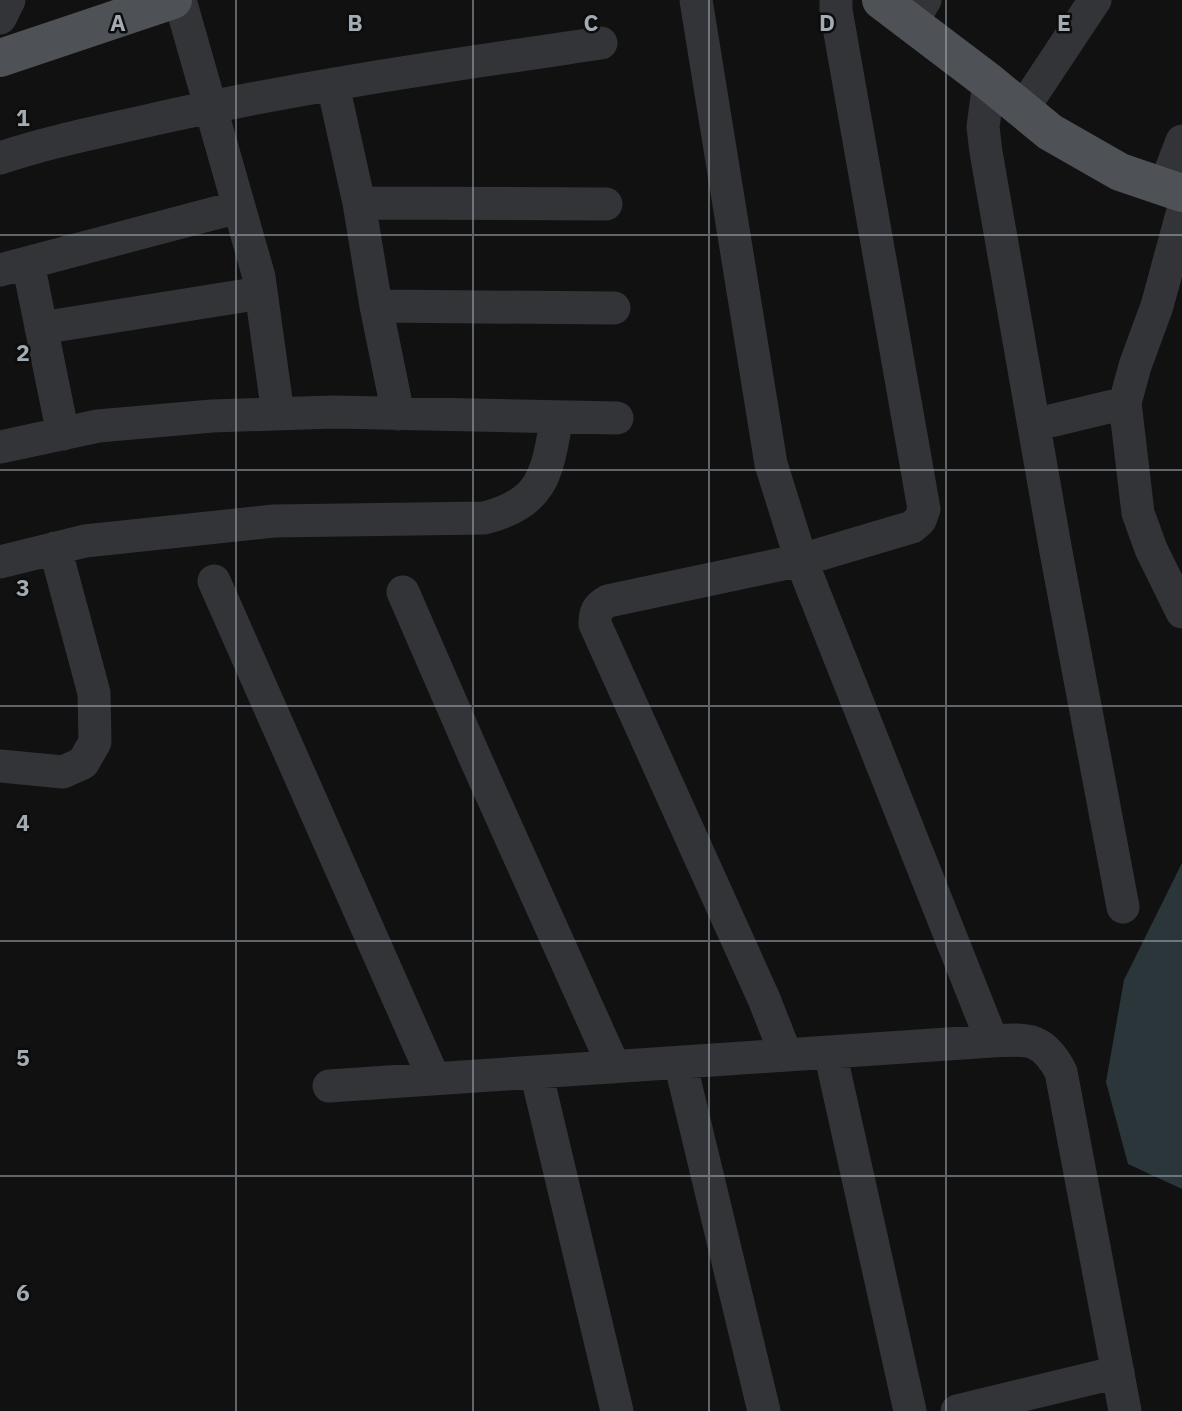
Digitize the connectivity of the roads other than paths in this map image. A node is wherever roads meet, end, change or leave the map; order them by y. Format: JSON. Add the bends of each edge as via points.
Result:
{"nodes":[{"id":1,"x":9,"y":0,"type":"edge"},
{"id":2,"x":696,"y":0,"type":"edge"},
{"id":3,"x":836,"y":0,"type":"edge"},
{"id":4,"x":881,"y":0,"type":"edge"},
{"id":5,"x":1094,"y":0,"type":"edge"},
{"id":6,"x":160,"y":2,"type":"edge"},
{"id":7,"x":918,"y":11,"type":"edge"},
{"id":8,"x":0,"y":18,"type":"edge"},
{"id":9,"x":601,"y":43,"type":"dead end"},
{"id":10,"x":0,"y":58,"type":"edge"},
{"id":11,"x":989,"y":82,"type":"junction"},
{"id":12,"x":333,"y":85,"type":"junction"},
{"id":13,"x":210,"y":107,"type":"junction"},
{"id":14,"x":1022,"y":110,"type":"junction"},
{"id":15,"x":1182,"y":141,"type":"edge"},
{"id":16,"x":0,"y":158,"type":"edge"},
{"id":17,"x":1176,"y":199,"type":"edge"},
{"id":18,"x":359,"y":203,"type":"junction"},
{"id":19,"x":606,"y":204,"type":"dead end"},
{"id":20,"x":238,"y":207,"type":"junction"},
{"id":21,"x":14,"y":266,"type":"edge"},
{"id":22,"x":261,"y":293,"type":"junction"},
{"id":23,"x":376,"y":306,"type":"junction"},
{"id":24,"x":614,"y":308,"type":"dead end"},
{"id":25,"x":41,"y":328,"type":"junction"},
{"id":26,"x":1125,"y":403,"type":"junction"},
{"id":27,"x":278,"y":414,"type":"junction"},
{"id":28,"x":398,"y":414,"type":"junction"},
{"id":29,"x":556,"y":417,"type":"junction"},
{"id":30,"x":617,"y":418,"type":"dead end"},
{"id":31,"x":1034,"y":425,"type":"junction"},
{"id":32,"x":63,"y":434,"type":"junction"},
{"id":33,"x":0,"y":447,"type":"edge"},
{"id":34,"x":55,"y":548,"type":"junction"},
{"id":35,"x":800,"y":560,"type":"junction"},
{"id":36,"x":0,"y":562,"type":"edge"},
{"id":37,"x":214,"y":581,"type":"dead end"},
{"id":38,"x":403,"y":593,"type":"dead end"},
{"id":39,"x":1182,"y":612,"type":"edge"},
{"id":40,"x":0,"y":766,"type":"edge"},
{"id":41,"x":1123,"y":907,"type":"dead end"},
{"id":42,"x":992,"y":1041,"type":"junction"},
{"id":43,"x":830,"y":1052,"type":"junction"},
{"id":44,"x":786,"y":1055,"type":"junction"},
{"id":45,"x":680,"y":1062,"type":"junction"},
{"id":46,"x":614,"y":1067,"type":"junction"},
{"id":47,"x":536,"y":1072,"type":"junction"},
{"id":48,"x":434,"y":1079,"type":"junction"},
{"id":49,"x":329,"y":1086,"type":"dead end"},
{"id":50,"x":1118,"y":1372,"type":"junction"},
{"id":51,"x":617,"y":1411,"type":"edge"},
{"id":52,"x":764,"y":1411,"type":"edge"},
{"id":53,"x":910,"y":1411,"type":"edge"},
{"id":54,"x":957,"y":1411,"type":"edge"},
{"id":55,"x":1125,"y":1411,"type":"edge"}],
"edges":[{"from":1,"to":8,"type":"street"},
{"from":2,"to":35,"type":"street","via":[[771,464]]},
{"from":3,"to":35,"type":"street","via":[[924,509],[912,527]]},
{"from":4,"to":7,"type":"main road"},
{"from":5,"to":14,"type":"street"},
{"from":6,"to":10,"type":"main road"},
{"from":6,"to":13,"type":"street"},
{"from":7,"to":11,"type":"main road"},
{"from":9,"to":12,"type":"street"},
{"from":11,"to":14,"type":"main road"},
{"from":11,"to":31,"type":"street","via":[[983,127],[986,152]]},
{"from":12,"to":13,"type":"street"},
{"from":12,"to":18,"type":"street"},
{"from":13,"to":16,"type":"street"},
{"from":13,"to":20,"type":"street"},
{"from":14,"to":17,"type":"main road","via":[[1088,156]]},
{"from":15,"to":17,"type":"street"},
{"from":17,"to":26,"type":"street","via":[[1157,306]]},
{"from":18,"to":19,"type":"street"},
{"from":18,"to":23,"type":"street"},
{"from":20,"to":21,"type":"street"},
{"from":20,"to":22,"type":"street"},
{"from":21,"to":25,"type":"street"},
{"from":22,"to":25,"type":"street"},
{"from":22,"to":27,"type":"street"},
{"from":23,"to":24,"type":"street"},
{"from":23,"to":28,"type":"street"},
{"from":25,"to":32,"type":"street"},
{"from":26,"to":31,"type":"street"},
{"from":26,"to":39,"type":"street","via":[[1139,513]]},
{"from":27,"to":28,"type":"street"},
{"from":27,"to":32,"type":"street","via":[[98,426]]},
{"from":28,"to":29,"type":"street"},
{"from":29,"to":30,"type":"street"},
{"from":29,"to":34,"type":"street","via":[[548,464],[539,485],[504,513],[484,518],[274,521]]},
{"from":31,"to":41,"type":"street"},
{"from":32,"to":33,"type":"street"},
{"from":34,"to":36,"type":"street"},
{"from":34,"to":40,"type":"street","via":[[94,692],[95,742],[83,763],[63,772]]},
{"from":35,"to":42,"type":"street"},
{"from":35,"to":44,"type":"street","via":[[608,600],[595,612],[595,624]]},
{"from":37,"to":48,"type":"street"},
{"from":38,"to":46,"type":"street"},
{"from":42,"to":43,"type":"street"},
{"from":42,"to":50,"type":"street","via":[[1036,1042],[1052,1054],[1061,1072]]},
{"from":43,"to":44,"type":"street"},
{"from":43,"to":53,"type":"street"},
{"from":44,"to":45,"type":"street"},
{"from":45,"to":46,"type":"street"},
{"from":45,"to":52,"type":"street"},
{"from":46,"to":47,"type":"street"},
{"from":47,"to":48,"type":"street"},
{"from":47,"to":51,"type":"street"},
{"from":48,"to":49,"type":"street"},
{"from":50,"to":54,"type":"street"},
{"from":50,"to":55,"type":"street"}]}
